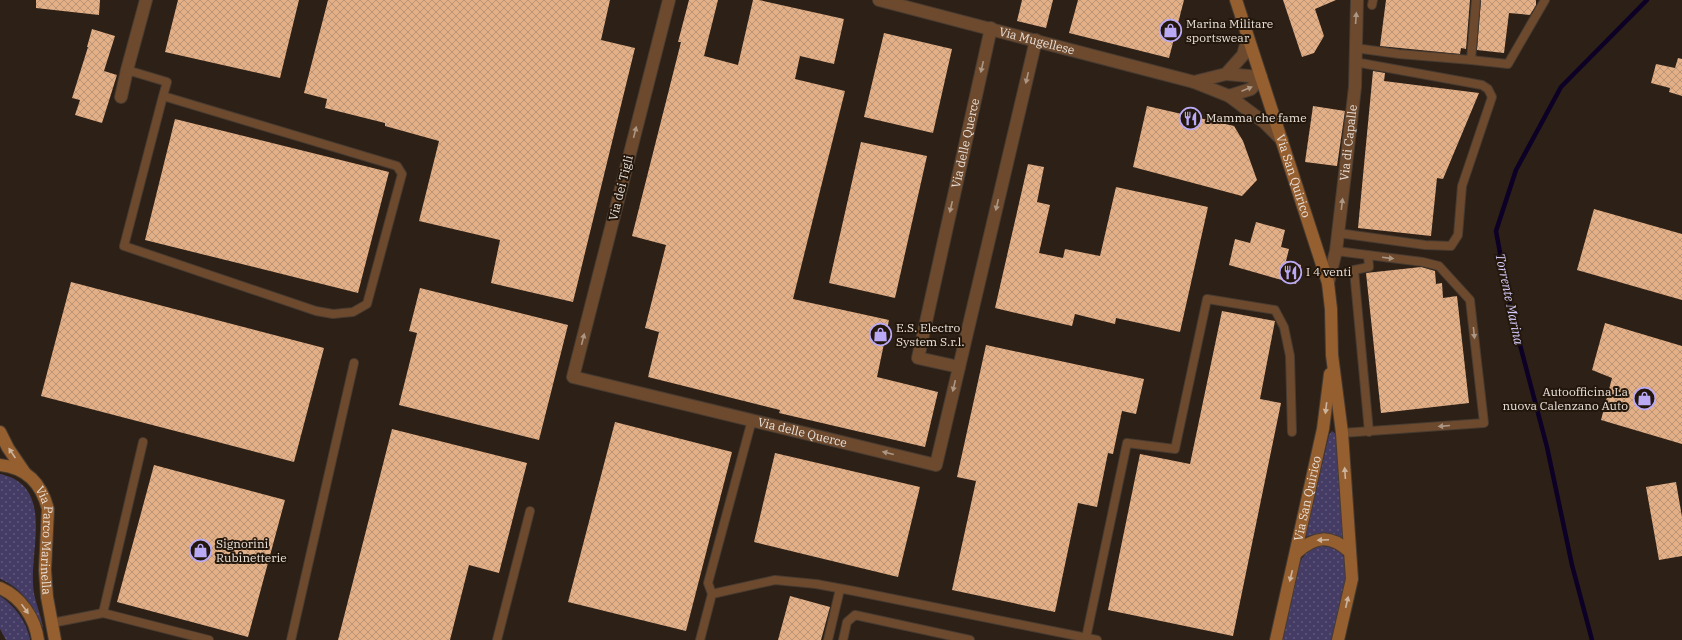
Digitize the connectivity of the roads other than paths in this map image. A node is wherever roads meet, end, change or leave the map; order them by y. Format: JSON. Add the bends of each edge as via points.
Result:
{"nodes":[{"id":1,"x":146,"y":0,"type":"edge"},
{"id":2,"x":669,"y":0,"type":"edge"},
{"id":3,"x":878,"y":0,"type":"edge"},
{"id":4,"x":1236,"y":0,"type":"edge"},
{"id":5,"x":1357,"y":0,"type":"edge"},
{"id":6,"x":1476,"y":0,"type":"edge"},
{"id":7,"x":1546,"y":0,"type":"edge"},
{"id":8,"x":991,"y":28,"type":"junction"},
{"id":9,"x":1248,"y":38,"type":"junction"},
{"id":10,"x":1036,"y":40,"type":"junction"},
{"id":11,"x":1355,"y":48,"type":"junction"},
{"id":12,"x":1470,"y":60,"type":"junction"},
{"id":13,"x":1356,"y":62,"type":"junction"},
{"id":14,"x":127,"y":70,"type":"junction"},
{"id":15,"x":1226,"y":74,"type":"junction"},
{"id":16,"x":1261,"y":77,"type":"junction"},
{"id":17,"x":1194,"y":82,"type":"junction"},
{"id":18,"x":121,"y":96,"type":"dead end"},
{"id":19,"x":163,"y":96,"type":"junction"},
{"id":20,"x":1229,"y":96,"type":"junction"},
{"id":21,"x":1282,"y":140,"type":"junction"},
{"id":22,"x":1338,"y":233,"type":"junction"},
{"id":23,"x":1336,"y":251,"type":"junction"},
{"id":24,"x":1368,"y":255,"type":"junction"},
{"id":25,"x":1328,"y":283,"type":"junction"},
{"id":26,"x":1332,"y":355,"type":"junction"},
{"id":27,"x":354,"y":363,"type":"dead end"},
{"id":28,"x":959,"y":367,"type":"junction"},
{"id":29,"x":573,"y":377,"type":"joint"},
{"id":30,"x":752,"y":420,"type":"junction"},
{"id":31,"x":0,"y":432,"type":"edge"},
{"id":32,"x":1292,"y":432,"type":"dead end"},
{"id":33,"x":1369,"y":432,"type":"junction"},
{"id":34,"x":1342,"y":434,"type":"junction"},
{"id":35,"x":143,"y":442,"type":"dead end"},
{"id":36,"x":0,"y":465,"type":"edge"},
{"id":37,"x":26,"y":473,"type":"junction"},
{"id":38,"x":530,"y":511,"type":"dead end"},
{"id":39,"x":1350,"y":552,"type":"junction"},
{"id":40,"x":1296,"y":553,"type":"junction"},
{"id":41,"x":0,"y":588,"type":"edge"},
{"id":42,"x":840,"y":589,"type":"junction"},
{"id":43,"x":712,"y":594,"type":"junction"},
{"id":44,"x":103,"y":613,"type":"junction"},
{"id":45,"x":52,"y":623,"type":"junction"},
{"id":46,"x":1086,"y":638,"type":"junction"},
{"id":47,"x":38,"y":640,"type":"edge"},
{"id":48,"x":55,"y":640,"type":"edge"},
{"id":49,"x":210,"y":640,"type":"edge"},
{"id":50,"x":291,"y":640,"type":"edge"},
{"id":51,"x":497,"y":640,"type":"edge"},
{"id":52,"x":700,"y":640,"type":"edge"},
{"id":53,"x":828,"y":640,"type":"edge"},
{"id":54,"x":843,"y":640,"type":"edge"},
{"id":55,"x":970,"y":640,"type":"edge"},
{"id":56,"x":1097,"y":640,"type":"edge"},
{"id":57,"x":1276,"y":640,"type":"edge"},
{"id":58,"x":1338,"y":640,"type":"edge"}],
"edges":[{"from":1,"to":14,"type":"street"},
{"from":29,"to":2,"type":"street","name":"Via dei Tigli","one_way":true},
{"from":3,"to":8,"type":"street","name":"Via Mugellese"},
{"from":4,"to":9,"type":"street","name":"Via San Quirico"},
{"from":11,"to":5,"type":"street","name":"Via di Capalle","one_way":true},
{"from":6,"to":12,"type":"lane"},
{"from":7,"to":12,"type":"lane","via":[[1508,64]]},
{"from":8,"to":10,"type":"street","name":"Via Mugellese"},
{"from":8,"to":28,"type":"street","name":"Via delle Querce","one_way":true,"via":[[918,358]]},
{"from":9,"to":15,"type":"street","via":[[1243,55]]},
{"from":9,"to":16,"type":"street","name":"Via San Quirico"},
{"from":10,"to":17,"type":"street","name":"Via Mugellese"},
{"from":10,"to":28,"type":"street","name":"Via delle Querce","one_way":true},
{"from":11,"to":12,"type":"lane"},
{"from":11,"to":13,"type":"street","name":"Via di Capalle"},
{"from":22,"to":13,"type":"street","name":"Via di Capalle","one_way":true,"via":[[1355,94]]},
{"from":13,"to":22,"type":"lane","via":[[1482,85],[1488,89],[1492,97],[1462,186],[1458,235],[1451,246]]},
{"from":14,"to":18,"type":"street"},
{"from":14,"to":19,"type":"lane","via":[[167,82]]},
{"from":15,"to":16,"type":"street","name":"Via Mugellese"},
{"from":15,"to":17,"type":"street","name":"Via Mugellese"},
{"from":20,"to":16,"type":"street","one_way":true,"via":[[1251,89]]},
{"from":16,"to":21,"type":"street","name":"Via San Quirico"},
{"from":17,"to":20,"type":"street","name":"Via Mugellese"},
{"from":19,"to":19,"type":"lane","via":[[124,246],[316,312],[352,312],[367,304],[402,174],[397,166]]},
{"from":20,"to":21,"type":"street","name":"Via Mugellese","via":[[1265,123]]},
{"from":21,"to":25,"type":"street","name":"Via San Quirico"},
{"from":22,"to":23,"type":"street","name":"Via di Capalle"},
{"from":23,"to":24,"type":"lane"},
{"from":23,"to":25,"type":"street","name":"Via di Capalle"},
{"from":24,"to":33,"type":"lane","via":[[1369,267],[1354,270]]},
{"from":24,"to":33,"type":"lane","one_way":true,"via":[[1439,266],[1470,300],[1484,423]]},
{"from":25,"to":26,"type":"street","name":"Via San Quirico"},
{"from":26,"to":34,"type":"street","name":"Via San Quirico"},
{"from":26,"to":40,"type":"street","name":"Via San Quirico","one_way":true,"via":[[1323,429]]},
{"from":27,"to":50,"type":"lane"},
{"from":28,"to":30,"type":"street","name":"Via delle Querce","one_way":true,"via":[[936,465]]},
{"from":29,"to":30,"type":"street","name":"Via delle Querce"},
{"from":30,"to":43,"type":"lane","via":[[708,583]]},
{"from":37,"to":31,"type":"street","one_way":true},
{"from":32,"to":46,"type":"lane","via":[[1290,356],[1284,327],[1275,310],[1207,299],[1175,449],[1127,443]]},
{"from":33,"to":34,"type":"lane"},
{"from":39,"to":34,"type":"street","name":"Via San Quirico","one_way":true},
{"from":35,"to":44,"type":"lane"},
{"from":36,"to":37,"type":"street","name":"Via Parco Marinella"},
{"from":37,"to":45,"type":"street","name":"Via Parco Marinella","via":[[38,486],[48,509],[45,570]]},
{"from":38,"to":51,"type":"lane"},
{"from":39,"to":40,"type":"street","one_way":true,"via":[[1339,542],[1316,540],[1306,544]]},
{"from":58,"to":39,"type":"street","name":"Via San Quirico","one_way":true,"via":[[1352,579]]},
{"from":40,"to":57,"type":"street","name":"Via San Quirico","one_way":true},
{"from":41,"to":47,"type":"street","one_way":true,"via":[[17,599],[26,610],[33,621]]},
{"from":42,"to":43,"type":"lane","via":[[775,580]]},
{"from":42,"to":46,"type":"lane"},
{"from":42,"to":53,"type":"lane"},
{"from":43,"to":52,"type":"lane"},
{"from":44,"to":45,"type":"lane"},
{"from":44,"to":49,"type":"lane"},
{"from":45,"to":48,"type":"street","name":"Via Parco Marinella"},
{"from":46,"to":56,"type":"lane"},
{"from":54,"to":55,"type":"lane","via":[[847,622],[855,615]]}]}
